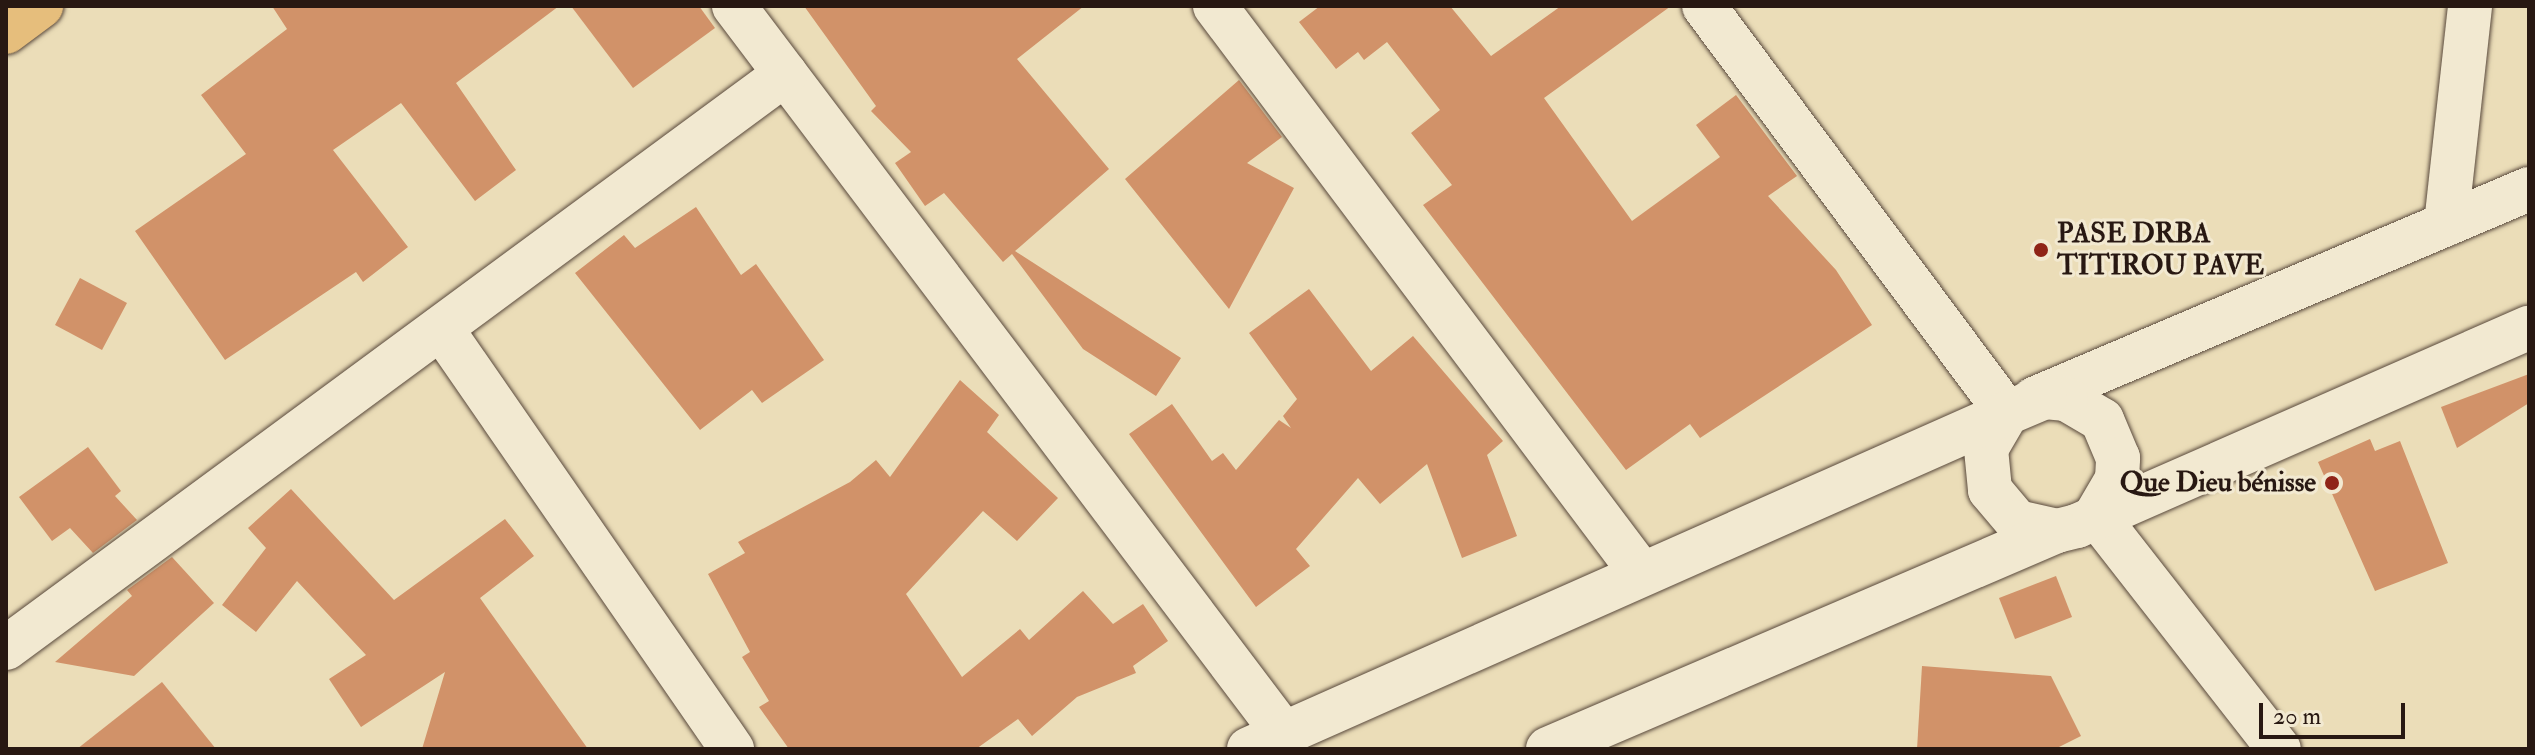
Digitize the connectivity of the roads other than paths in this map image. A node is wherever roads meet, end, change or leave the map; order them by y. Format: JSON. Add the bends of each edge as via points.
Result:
{"nodes":[{"id":1,"x":41,"y":6,"type":"edge"},
{"id":2,"x":734,"y":6,"type":"edge"},
{"id":3,"x":1215,"y":6,"type":"edge"},
{"id":4,"x":1704,"y":6,"type":"edge"},
{"id":5,"x":2470,"y":6,"type":"edge"},
{"id":6,"x":6,"y":32,"type":"edge"},
{"id":7,"x":785,"y":74,"type":"junction"},
{"id":8,"x":2529,"y":189,"type":"edge"},
{"id":9,"x":2446,"y":224,"type":"junction"},
{"id":10,"x":441,"y":328,"type":"junction"},
{"id":11,"x":2529,"y":328,"type":"edge"},
{"id":12,"x":2016,"y":408,"type":"junction"},
{"id":13,"x":2076,"y":523,"type":"junction"},
{"id":14,"x":1641,"y":573,"type":"junction"},
{"id":15,"x":6,"y":648,"type":"edge"},
{"id":16,"x":1266,"y":742,"type":"edge"},
{"id":17,"x":732,"y":749,"type":"edge"},
{"id":18,"x":1548,"y":749,"type":"edge"},
{"id":19,"x":2279,"y":749,"type":"edge"}],
"edges":[{"from":1,"to":6,"type":"main road"},
{"from":2,"to":7,"type":"street"},
{"from":3,"to":14,"type":"street"},
{"from":4,"to":12,"type":"street"},
{"from":5,"to":9,"type":"street"},
{"from":7,"to":10,"type":"street"},
{"from":7,"to":16,"type":"street"},
{"from":8,"to":9,"type":"street"},
{"from":9,"to":12,"type":"street"},
{"from":10,"to":15,"type":"street"},
{"from":10,"to":17,"type":"street"},
{"from":11,"to":13,"type":"street"},
{"from":12,"to":13,"type":"street","via":[[1986,449],[1990,490],[2017,522]]},
{"from":12,"to":13,"type":"street","via":[[2066,399],[2102,420],[2118,458],[2117,479]]},
{"from":12,"to":14,"type":"street"},
{"from":13,"to":18,"type":"street"},
{"from":13,"to":19,"type":"street"},
{"from":14,"to":16,"type":"street"}]}
